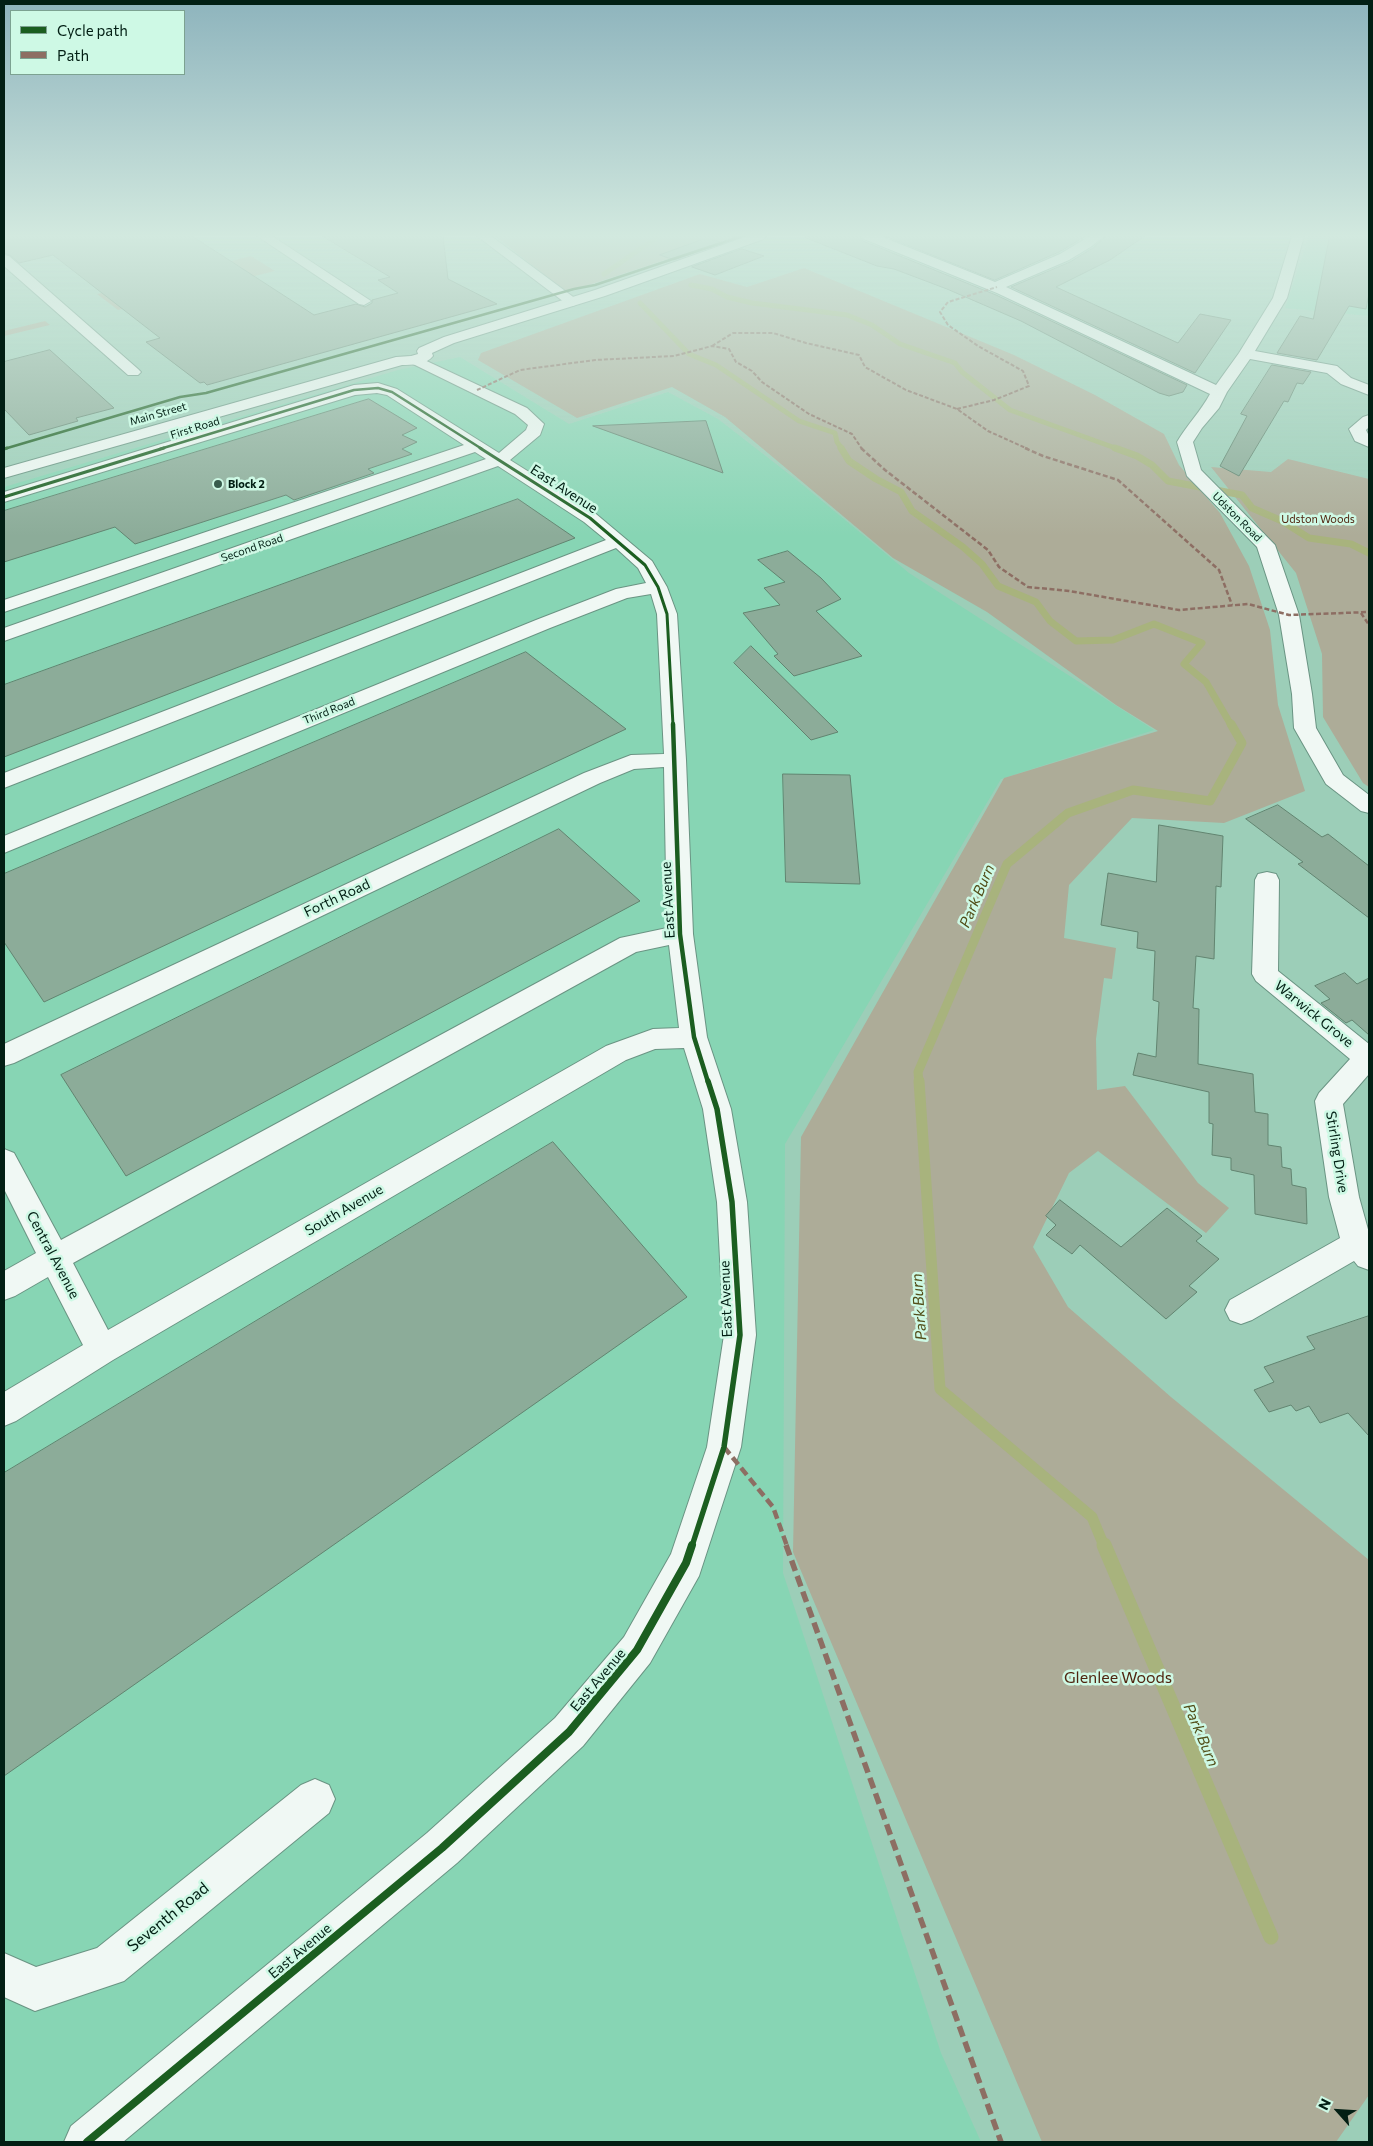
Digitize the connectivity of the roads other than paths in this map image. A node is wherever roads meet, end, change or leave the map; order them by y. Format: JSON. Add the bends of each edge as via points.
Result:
{"nodes":[{"id":1,"x":91,"y":336,"type":"edge"},
{"id":2,"x":462,"y":336,"type":"edge"},
{"id":3,"x":1101,"y":336,"type":"edge"},
{"id":4,"x":1257,"y":336,"type":"edge"},
{"id":5,"x":1246,"y":354,"type":"junction"},
{"id":6,"x":400,"y":356,"type":"junction"},
{"id":7,"x":421,"y":356,"type":"junction"},
{"id":8,"x":132,"y":372,"type":"dead end"},
{"id":9,"x":1369,"y":390,"type":"edge"},
{"id":10,"x":392,"y":392,"type":"joint"},
{"id":11,"x":1219,"y":392,"type":"junction"},
{"id":12,"x":1369,"y":420,"type":"edge"},
{"id":13,"x":1369,"y":442,"type":"edge"},
{"id":14,"x":489,"y":453,"type":"junction"},
{"id":15,"x":4,"y":457,"type":"edge"},
{"id":16,"x":4,"y":473,"type":"edge"},
{"id":17,"x":4,"y":497,"type":"edge"},
{"id":18,"x":619,"y":541,"type":"junction"},
{"id":19,"x":658,"y":587,"type":"junction"},
{"id":20,"x":4,"y":606,"type":"edge"},
{"id":21,"x":4,"y":635,"type":"edge"},
{"id":22,"x":675,"y":760,"type":"junction"},
{"id":23,"x":4,"y":781,"type":"edge"},
{"id":24,"x":1369,"y":806,"type":"edge"},
{"id":25,"x":4,"y":845,"type":"edge"},
{"id":26,"x":1267,"y":880,"type":"dead end"},
{"id":27,"x":680,"y":934,"type":"junction"},
{"id":28,"x":694,"y":1037,"type":"junction"},
{"id":29,"x":4,"y":1056,"type":"edge"},
{"id":30,"x":1368,"y":1056,"type":"edge"},
{"id":31,"x":4,"y":1161,"type":"edge"},
{"id":32,"x":1363,"y":1251,"type":"edge"},
{"id":33,"x":55,"y":1258,"type":"junction"},
{"id":34,"x":4,"y":1286,"type":"edge"},
{"id":35,"x":1240,"y":1310,"type":"dead end"},
{"id":36,"x":102,"y":1350,"type":"junction"},
{"id":37,"x":4,"y":1410,"type":"edge"},
{"id":38,"x":315,"y":1799,"type":"dead end"},
{"id":39,"x":4,"y":1975,"type":"edge"},
{"id":40,"x":87,"y":2142,"type":"edge"}],
"edges":[{"from":1,"to":8,"type":"street"},
{"from":2,"to":7,"type":"street"},
{"from":3,"to":11,"type":"street"},
{"from":4,"to":5,"type":"street","name":"Udston Road"},
{"from":5,"to":9,"type":"street","via":[[1332,369],[1346,381]]},
{"from":5,"to":11,"type":"street","name":"Udston Road"},
{"from":6,"to":7,"type":"street"},
{"from":6,"to":15,"type":"street","name":"Main Street","via":[[380,355],[311,371]]},
{"from":6,"to":16,"type":"street","name":"Main Street","via":[[372,368]]},
{"from":7,"to":14,"type":"street","via":[[426,367],[521,411],[536,424],[534,432]]},
{"from":10,"to":14,"type":"street","name":"East Avenue"},
{"from":10,"to":17,"type":"street","name":"First Road","via":[[378,388],[354,390]]},
{"from":11,"to":24,"type":"street","name":"Udston Road","via":[[1185,442],[1192,472],[1266,545],[1289,615],[1305,728],[1334,779]]},
{"from":12,"to":13,"type":"street","via":[[1357,429],[1361,438]]},
{"from":14,"to":18,"type":"street","name":"East Avenue","via":[[590,518]]},
{"from":14,"to":20,"type":"street","name":"Second Road"},
{"from":14,"to":21,"type":"street","name":"Second Road"},
{"from":18,"to":19,"type":"street","name":"East Avenue","via":[[645,565]]},
{"from":18,"to":23,"type":"street"},
{"from":19,"to":22,"type":"street","name":"East Avenue","via":[[667,614]]},
{"from":19,"to":25,"type":"street","name":"Third Road","via":[[623,593],[543,624]]},
{"from":22,"to":27,"type":"street","name":"East Avenue"},
{"from":22,"to":29,"type":"street","name":"Forth Road","via":[[631,762],[592,778]]},
{"from":26,"to":30,"type":"street","name":"Warwick Grove","via":[[1265,974]]},
{"from":27,"to":28,"type":"street","name":"East Avenue"},
{"from":27,"to":33,"type":"street","via":[[629,944]]},
{"from":28,"to":36,"type":"street","name":"South Avenue","via":[[653,1039],[616,1053]]},
{"from":28,"to":40,"type":"street","name":"East Avenue","via":[[717,1109],[732,1202],[740,1335],[724,1447],[686,1563],[637,1650],[569,1732],[442,1848]]},
{"from":30,"to":32,"type":"street","name":"Stirling Drive","via":[[1328,1101],[1344,1197]]},
{"from":31,"to":33,"type":"street","name":"Central Avenue"},
{"from":32,"to":35,"type":"street"},
{"from":33,"to":34,"type":"street"},
{"from":33,"to":36,"type":"street","name":"Central Avenue"},
{"from":36,"to":37,"type":"street","name":"South Avenue"},
{"from":38,"to":39,"type":"street","name":"Seventh Road","via":[[109,1966],[35,1989]]}]}
